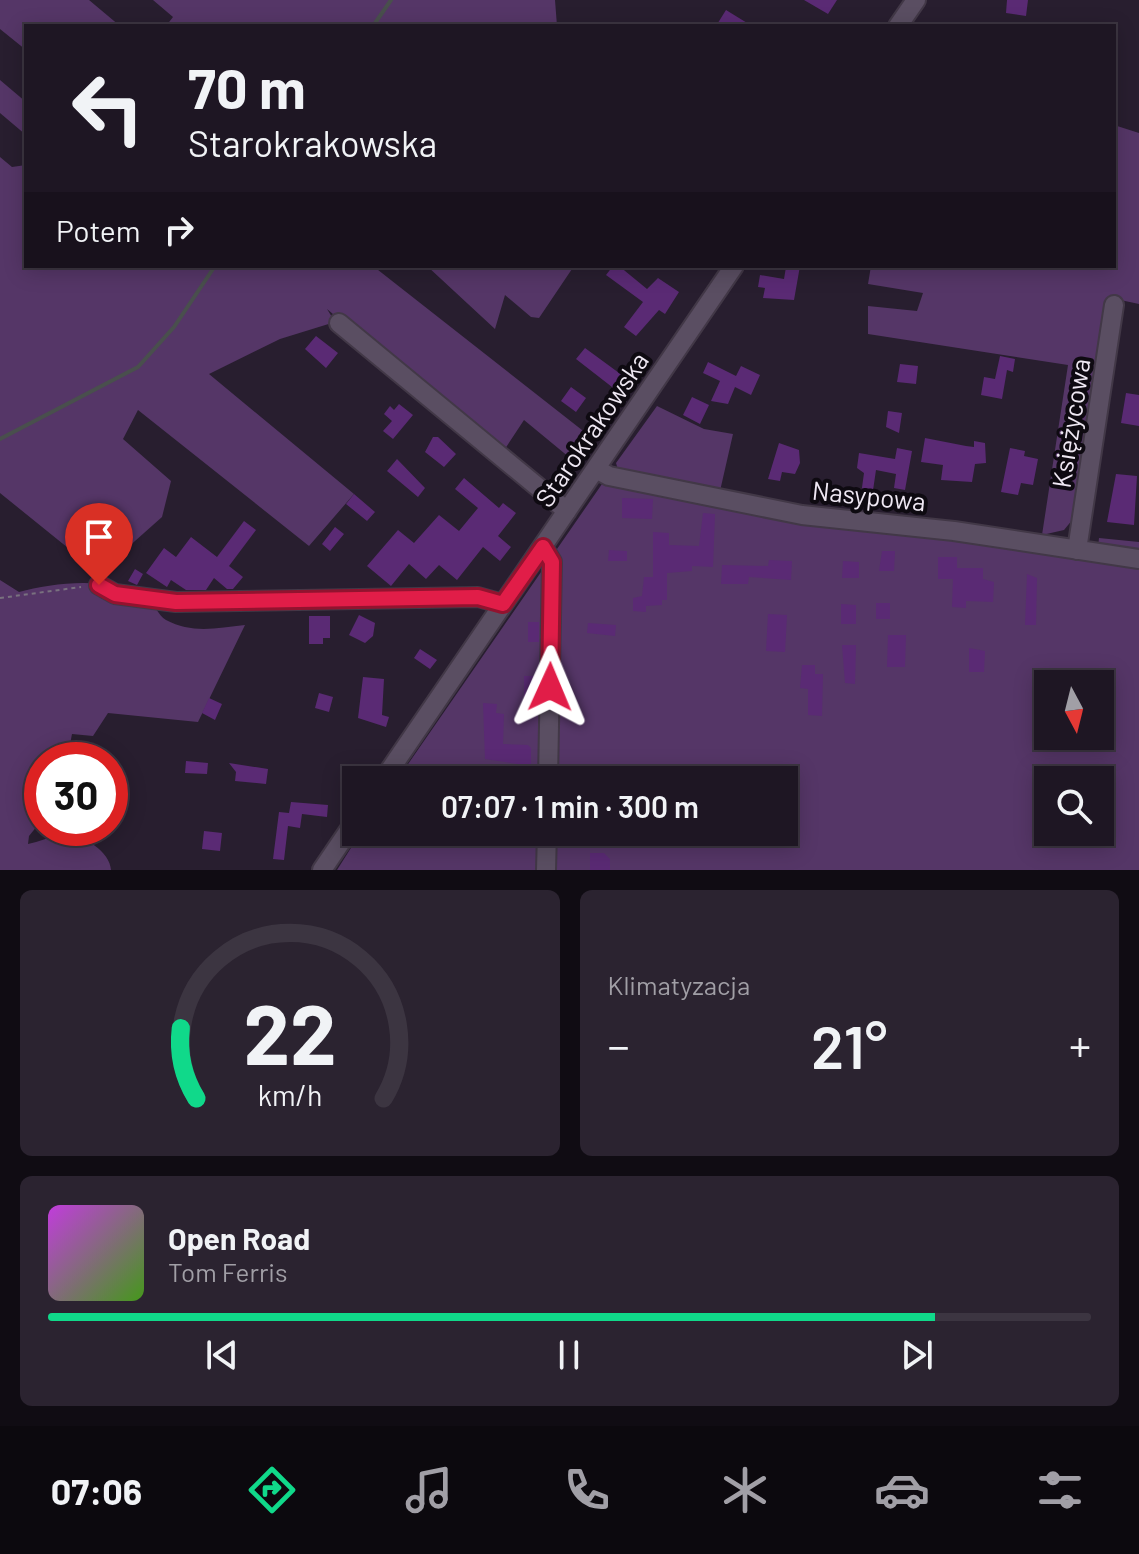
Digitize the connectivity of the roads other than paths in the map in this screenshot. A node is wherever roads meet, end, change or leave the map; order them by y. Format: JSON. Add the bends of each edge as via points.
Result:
{"nodes":[{"id":1,"x":916,"y":0,"type":"edge"},
{"id":2,"x":899,"y":24,"type":"edge"},
{"id":3,"x":733,"y":268,"type":"edge"},
{"id":4,"x":1114,"y":305,"type":"dead end"},
{"id":5,"x":339,"y":323,"type":"dead end"},
{"id":6,"x":596,"y":469,"type":"junction"},
{"id":7,"x":567,"y":511,"type":"junction"},
{"id":8,"x":543,"y":547,"type":"junction"},
{"id":9,"x":1077,"y":550,"type":"junction"},
{"id":10,"x":1139,"y":559,"type":"edge"},
{"id":11,"x":99,"y":585,"type":"road end"},
{"id":12,"x":503,"y":604,"type":"junction"},
{"id":13,"x":393,"y":766,"type":"edge"},
{"id":14,"x":548,"y":766,"type":"edge"},
{"id":15,"x":342,"y":841,"type":"edge"},
{"id":16,"x":547,"y":846,"type":"edge"},
{"id":17,"x":322,"y":870,"type":"edge"},
{"id":18,"x":546,"y":870,"type":"edge"}],
"edges":[{"from":1,"to":2,"type":"street"},
{"from":3,"to":6,"type":"street","name":"Starokrakowska"},
{"from":4,"to":9,"type":"street","name":"Księżycowa"},
{"from":5,"to":7,"type":"street"},
{"from":6,"to":7,"type":"street","name":"Starokrakowska"},
{"from":6,"to":9,"type":"street","name":"Nasypowa","via":[[802,515]]},
{"from":7,"to":8,"type":"street","name":"Starokrakowska"},
{"from":8,"to":12,"type":"street","name":"Starokrakowska"},
{"from":8,"to":14,"type":"street","via":[[552,562]]},
{"from":9,"to":10,"type":"street","name":"Nasypowa"},
{"from":11,"to":12,"type":"street","via":[[115,594],[176,602],[478,597]]},
{"from":12,"to":13,"type":"street","name":"Starokrakowska"},
{"from":15,"to":17,"type":"street"},
{"from":16,"to":18,"type":"street"}]}
